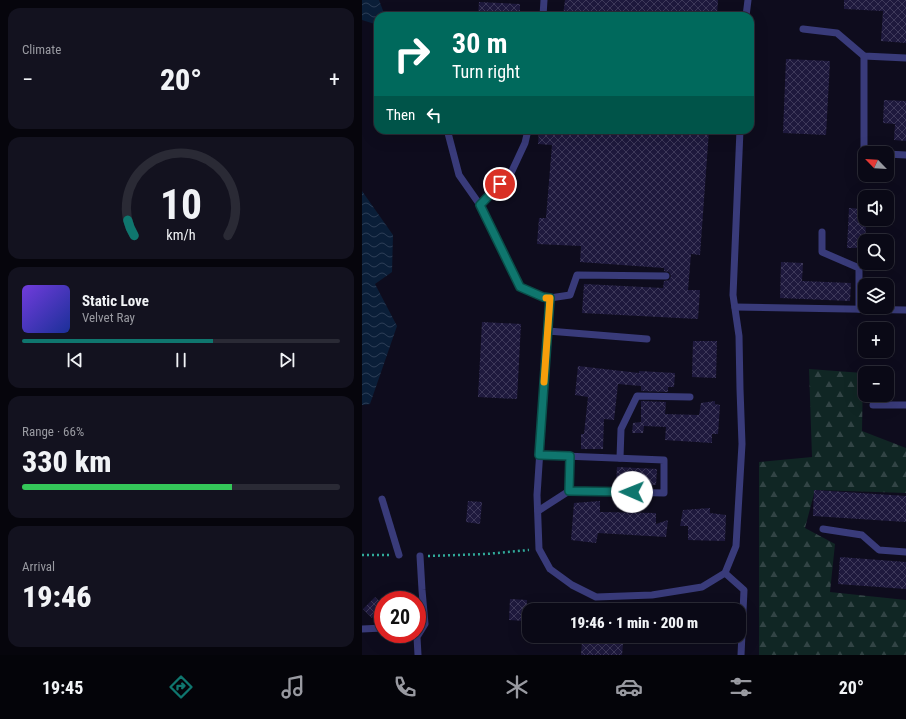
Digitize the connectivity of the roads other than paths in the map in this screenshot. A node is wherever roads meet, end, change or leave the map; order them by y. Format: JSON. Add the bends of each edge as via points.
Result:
{"nodes":[{"id":1,"x":544,"y":0,"type":"edge"},
{"id":2,"x":748,"y":0,"type":"edge"},
{"id":3,"x":543,"y":12,"type":"edge"},
{"id":4,"x":746,"y":12,"type":"edge"},
{"id":5,"x":803,"y":29,"type":"dead end"},
{"id":6,"x":864,"y":56,"type":"junction"},
{"id":7,"x":906,"y":58,"type":"edge"},
{"id":8,"x":448,"y":134,"type":"edge"},
{"id":9,"x":527,"y":134,"type":"edge"},
{"id":10,"x":740,"y":134,"type":"edge"},
{"id":11,"x":864,"y":146,"type":"edge"},
{"id":12,"x":894,"y":154,"type":"edge"},
{"id":13,"x":906,"y":155,"type":"edge"},
{"id":14,"x":480,"y":205,"type":"junction"},
{"id":15,"x":822,"y":232,"type":"dead end"},
{"id":16,"x":666,"y":276,"type":"dead end"},
{"id":17,"x":859,"y":278,"type":"edge"},
{"id":18,"x":550,"y":298,"type":"junction"},
{"id":19,"x":735,"y":307,"type":"junction"},
{"id":20,"x":858,"y":309,"type":"edge"},
{"id":21,"x":894,"y":310,"type":"edge"},
{"id":22,"x":906,"y":310,"type":"edge"},
{"id":23,"x":548,"y":331,"type":"junction"},
{"id":24,"x":647,"y":338,"type":"dead end"},
{"id":25,"x":690,"y":397,"type":"dead end"},
{"id":26,"x":873,"y":405,"type":"dead end"},
{"id":27,"x":906,"y":405,"type":"edge"},
{"id":28,"x":539,"y":455,"type":"junction"},
{"id":29,"x":570,"y":456,"type":"junction"},
{"id":30,"x":620,"y":458,"type":"junction"},
{"id":31,"x":569,"y":491,"type":"junction"},
{"id":32,"x":382,"y":499,"type":"dead end"},
{"id":33,"x":538,"y":511,"type":"junction"},
{"id":34,"x":823,"y":529,"type":"dead end"},
{"id":35,"x":906,"y":552,"type":"edge"},
{"id":36,"x":399,"y":555,"type":"road end"},
{"id":37,"x":420,"y":556,"type":"road end"},
{"id":38,"x":724,"y":573,"type":"junction"},
{"id":39,"x":374,"y":628,"type":"edge"},
{"id":40,"x":362,"y":629,"type":"edge"},
{"id":41,"x":418,"y":655,"type":"edge"},
{"id":42,"x":741,"y":655,"type":"edge"}],
"edges":[{"from":1,"to":3,"type":"lane"},
{"from":2,"to":4,"type":"lane"},
{"from":5,"to":6,"type":"lane","via":[[837,33]]},
{"from":6,"to":7,"type":"lane"},
{"from":6,"to":11,"type":"lane"},
{"from":8,"to":14,"type":"lane","via":[[459,175]]},
{"from":9,"to":14,"type":"lane","via":[[511,173]]},
{"from":10,"to":19,"type":"lane","via":[[733,295]]},
{"from":12,"to":13,"type":"lane"},
{"from":14,"to":18,"type":"lane","via":[[520,287]]},
{"from":15,"to":17,"type":"lane","via":[[822,252],[859,268]]},
{"from":16,"to":18,"type":"lane","via":[[576,275],[570,295]]},
{"from":18,"to":23,"type":"lane"},
{"from":19,"to":20,"type":"lane"},
{"from":19,"to":38,"type":"lane","via":[[739,336],[742,444],[736,546]]},
{"from":21,"to":22,"type":"lane"},
{"from":23,"to":24,"type":"lane"},
{"from":23,"to":28,"type":"lane"},
{"from":25,"to":30,"type":"lane","via":[[637,396],[621,429]]},
{"from":26,"to":27,"type":"lane"},
{"from":28,"to":29,"type":"lane"},
{"from":28,"to":33,"type":"lane"},
{"from":29,"to":30,"type":"lane"},
{"from":29,"to":31,"type":"lane"},
{"from":30,"to":31,"type":"lane","via":[[664,460],[664,493]]},
{"from":31,"to":33,"type":"lane"},
{"from":32,"to":36,"type":"lane"},
{"from":33,"to":38,"type":"lane","via":[[539,549],[550,568],[572,585],[596,597],[652,595],[702,587]]},
{"from":34,"to":35,"type":"lane","via":[[862,535],[879,550]]},
{"from":37,"to":41,"type":"lane","via":[[425,624],[416,637]]},
{"from":38,"to":42,"type":"lane","via":[[744,590]]},
{"from":39,"to":40,"type":"lane"}]}
